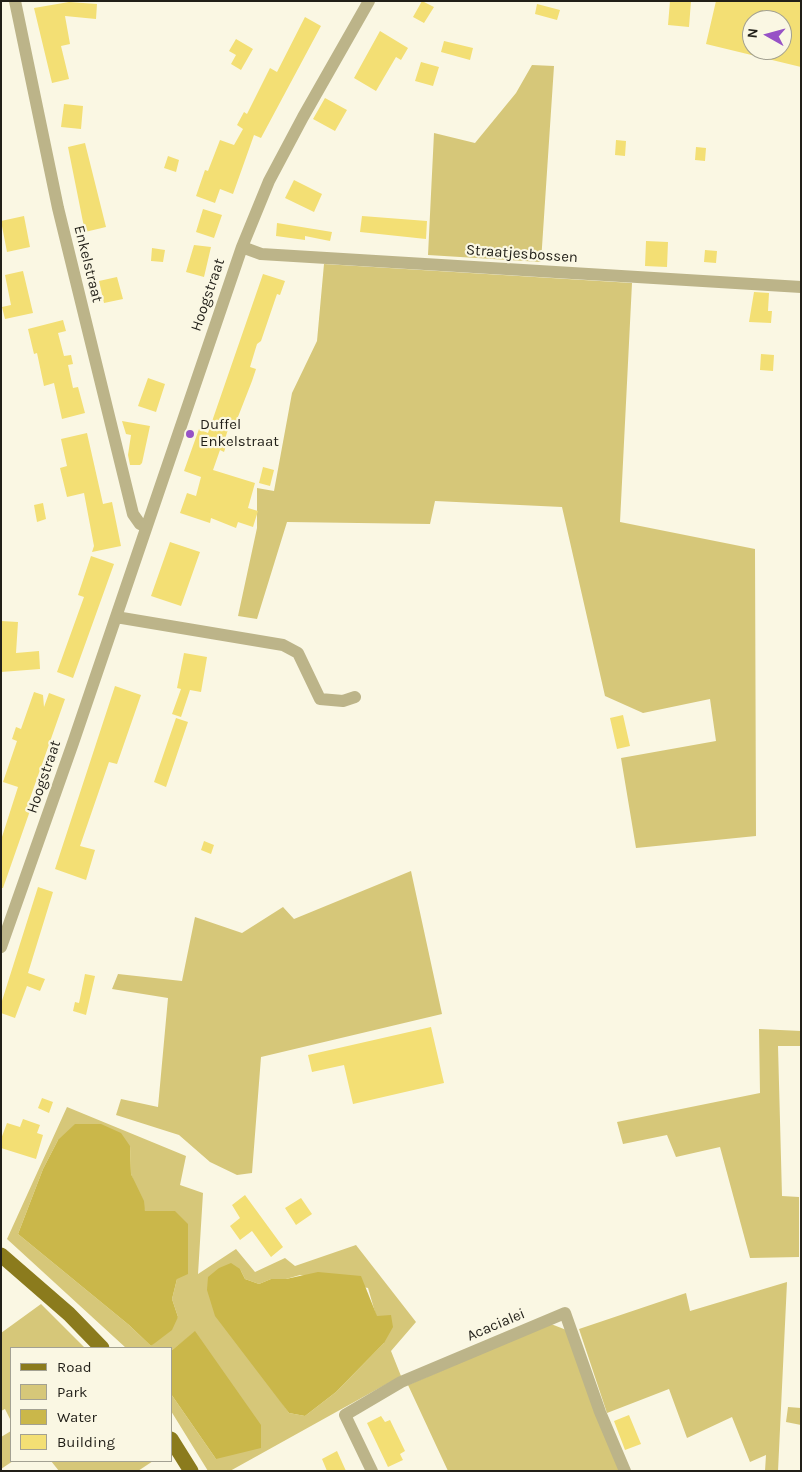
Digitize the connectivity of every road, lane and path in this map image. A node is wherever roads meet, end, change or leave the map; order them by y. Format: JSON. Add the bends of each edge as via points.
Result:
{"nodes":[{"id":1,"x":15,"y":1,"type":"edge"},
{"id":2,"x":369,"y":1,"type":"edge"},
{"id":3,"x":242,"y":247,"type":"junction"},
{"id":4,"x":801,"y":287,"type":"edge"},
{"id":5,"x":146,"y":526,"type":"junction"},
{"id":6,"x":116,"y":617,"type":"junction"},
{"id":7,"x":355,"y":697,"type":"dead end"},
{"id":8,"x":1,"y":947,"type":"edge"},
{"id":9,"x":1,"y":1255,"type":"edge"},
{"id":10,"x":101,"y":1347,"type":"edge"},
{"id":11,"x":172,"y":1441,"type":"edge"},
{"id":12,"x":191,"y":1471,"type":"edge"},
{"id":13,"x":372,"y":1471,"type":"edge"},
{"id":14,"x":625,"y":1471,"type":"edge"}],
"edges":[{"from":1,"to":5,"type":"street","name":"Enkelstraat","via":[[58,208],[133,514],[140,524]]},
{"from":2,"to":3,"type":"street","name":"Hoogstraat","via":[[269,181]]},
{"from":3,"to":4,"type":"street","name":"Straatjesbossen","via":[[261,254]]},
{"from":3,"to":5,"type":"street","name":"Hoogstraat"},
{"from":5,"to":6,"type":"street","name":"Hoogstraat"},
{"from":6,"to":7,"type":"street","via":[[283,645],[298,653],[320,699],[343,701]]},
{"from":6,"to":8,"type":"street","name":"Hoogstraat"},
{"from":9,"to":10,"type":"main road","via":[[69,1314]]},
{"from":11,"to":12,"type":"main road"},
{"from":13,"to":14,"type":"street","name":"Acacialei","via":[[345,1415],[401,1382],[565,1313]]}]}
